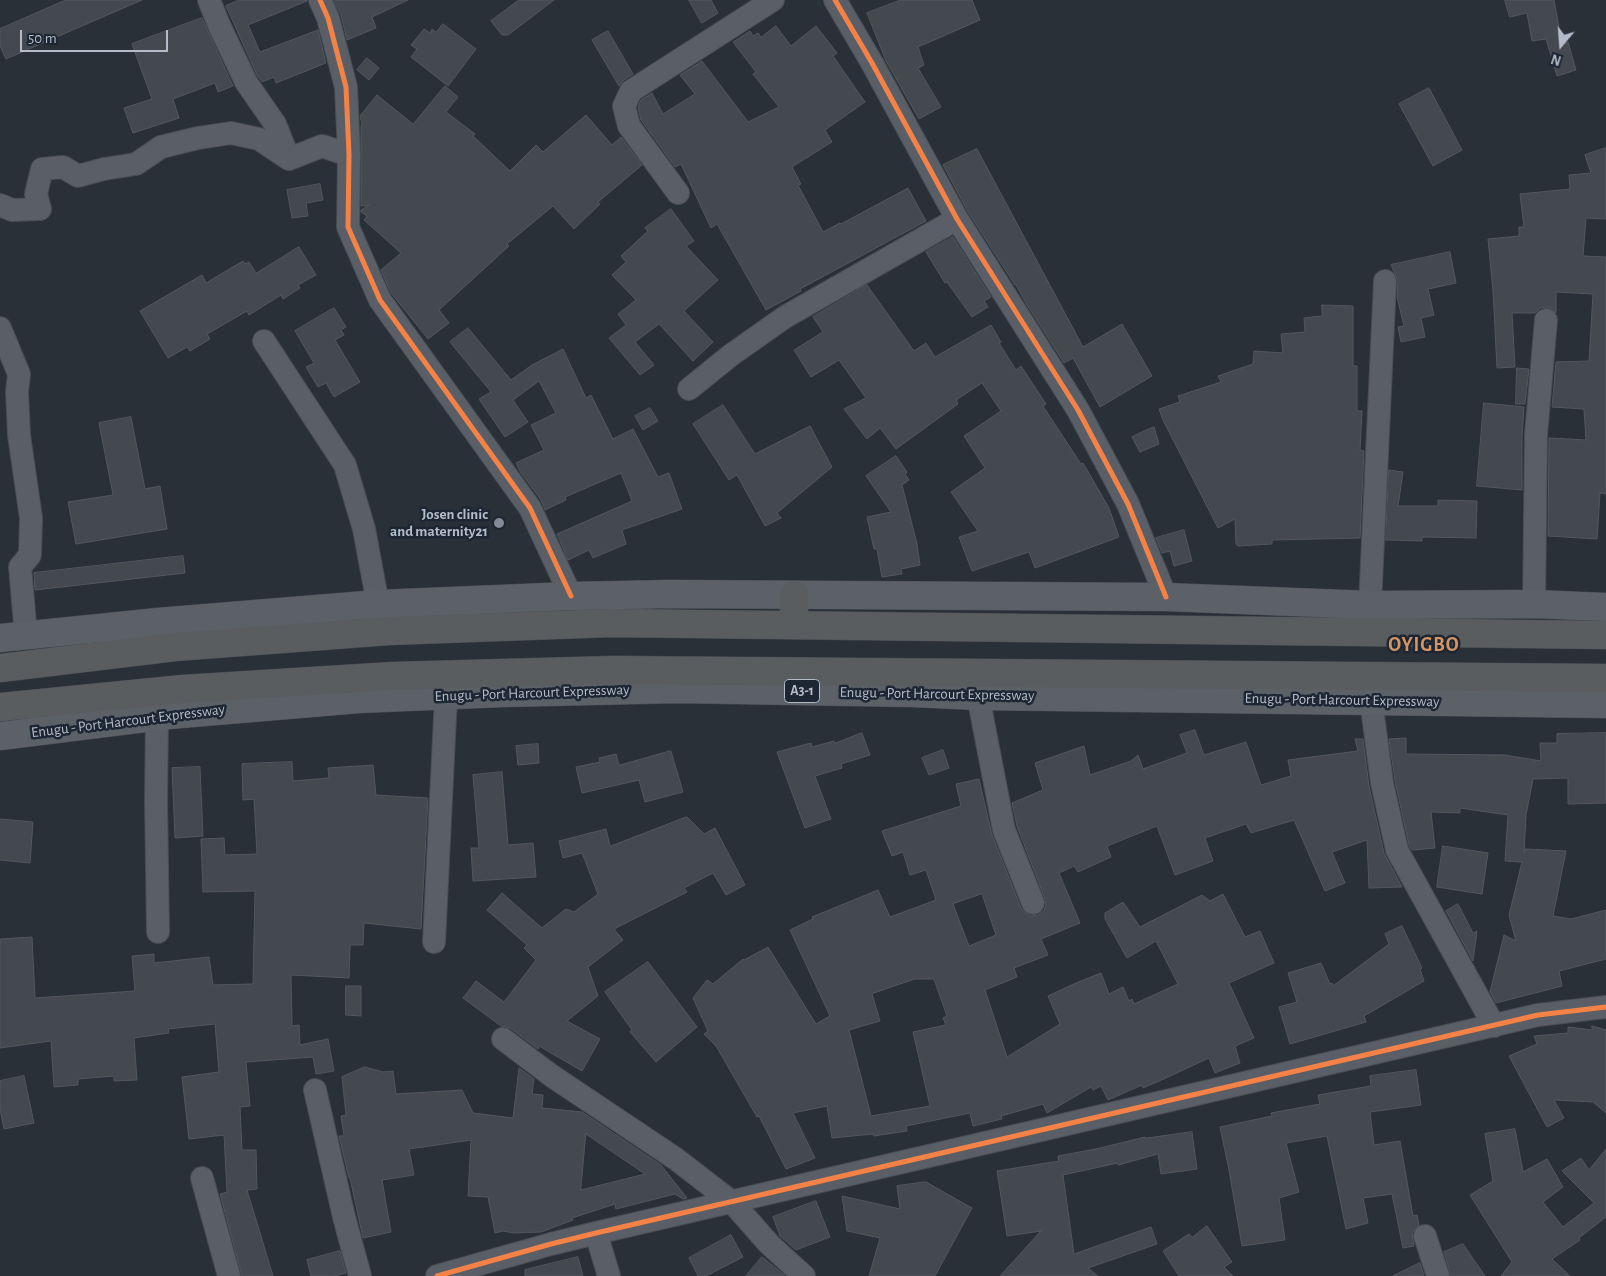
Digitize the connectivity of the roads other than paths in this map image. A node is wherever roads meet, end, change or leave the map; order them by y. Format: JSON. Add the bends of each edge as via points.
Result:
{"nodes":[{"id":1,"x":209,"y":0,"type":"edge"},
{"id":2,"x":320,"y":0,"type":"edge"},
{"id":3,"x":773,"y":0,"type":"edge"},
{"id":4,"x":835,"y":0,"type":"edge"},
{"id":5,"x":348,"y":155,"type":"junction"},
{"id":6,"x":289,"y":158,"type":"junction"},
{"id":7,"x":678,"y":193,"type":"dead end"},
{"id":8,"x":0,"y":205,"type":"edge"},
{"id":9,"x":957,"y":219,"type":"junction"},
{"id":10,"x":1385,"y":281,"type":"dead end"},
{"id":11,"x":1546,"y":320,"type":"dead end"},
{"id":12,"x":0,"y":328,"type":"edge"},
{"id":13,"x":264,"y":341,"type":"dead end"},
{"id":14,"x":689,"y":389,"type":"dead end"},
{"id":15,"x":572,"y":596,"type":"junction"},
{"id":16,"x":794,"y":596,"type":"junction"},
{"id":17,"x":1166,"y":597,"type":"junction"},
{"id":18,"x":378,"y":604,"type":"junction"},
{"id":19,"x":1534,"y":604,"type":"junction"},
{"id":20,"x":1370,"y":605,"type":"junction"},
{"id":21,"x":1606,"y":607,"type":"edge"},
{"id":22,"x":794,"y":625,"type":"junction"},
{"id":23,"x":1606,"y":635,"type":"edge"},
{"id":24,"x":13,"y":637,"type":"edge"},
{"id":25,"x":0,"y":668,"type":"edge"},
{"id":26,"x":1606,"y":678,"type":"edge"},
{"id":27,"x":446,"y":696,"type":"junction"},
{"id":28,"x":978,"y":696,"type":"junction"},
{"id":29,"x":1372,"y":700,"type":"junction"},
{"id":30,"x":1606,"y":704,"type":"edge"},
{"id":31,"x":0,"y":707,"type":"edge"},
{"id":32,"x":157,"y":716,"type":"junction"},
{"id":33,"x":0,"y":736,"type":"edge"},
{"id":34,"x":1033,"y":903,"type":"dead end"},
{"id":35,"x":158,"y":932,"type":"dead end"},
{"id":36,"x":434,"y":942,"type":"dead end"},
{"id":37,"x":1606,"y":1007,"type":"edge"},
{"id":38,"x":1494,"y":1026,"type":"junction"},
{"id":39,"x":503,"y":1039,"type":"dead end"},
{"id":40,"x":315,"y":1090,"type":"dead end"},
{"id":41,"x":202,"y":1178,"type":"dead end"},
{"id":42,"x":733,"y":1203,"type":"junction"},
{"id":43,"x":596,"y":1234,"type":"junction"},
{"id":44,"x":1425,"y":1236,"type":"dead end"},
{"id":45,"x":229,"y":1276,"type":"edge"},
{"id":46,"x":360,"y":1276,"type":"edge"},
{"id":47,"x":437,"y":1276,"type":"edge"},
{"id":48,"x":609,"y":1276,"type":"edge"},
{"id":49,"x":804,"y":1276,"type":"edge"},
{"id":50,"x":1438,"y":1276,"type":"edge"}],
"edges":[{"from":1,"to":6,"type":"street","via":[[246,82],[275,124]]},
{"from":2,"to":5,"type":"street","via":[[328,18],[346,87]]},
{"from":3,"to":7,"type":"street","via":[[632,91],[624,106],[630,126]]},
{"from":4,"to":9,"type":"street"},
{"from":5,"to":6,"type":"street","via":[[322,146]]},
{"from":5,"to":15,"type":"street","via":[[348,227],[380,300],[530,508]]},
{"from":6,"to":8,"type":"street","via":[[259,139],[231,133],[215,135],[161,147],[136,164],[78,176],[63,167],[42,169],[36,194],[40,209],[12,210]]},
{"from":9,"to":14,"type":"street","via":[[785,317]]},
{"from":9,"to":17,"type":"street","via":[[1078,410],[1128,504]]},
{"from":10,"to":20,"type":"street"},
{"from":11,"to":19,"type":"street","via":[[1536,435]]},
{"from":12,"to":24,"type":"street","via":[[19,374],[19,435],[31,518],[30,555],[20,566]]},
{"from":13,"to":18,"type":"street","via":[[345,465],[364,529]]},
{"from":15,"to":16,"type":"main road"},
{"from":15,"to":18,"type":"main road"},
{"from":16,"to":17,"type":"main road"},
{"from":16,"to":22,"type":"highway"},
{"from":17,"to":20,"type":"main road"},
{"from":18,"to":24,"type":"main road"},
{"from":19,"to":20,"type":"main road"},
{"from":19,"to":21,"type":"main road"},
{"from":22,"to":23,"type":"highway"},
{"from":22,"to":25,"type":"highway","via":[[612,623],[389,631],[176,647]]},
{"from":26,"to":31,"type":"highway","name":"Enugu - Port Harcourt Expressway","number":"A3-1","via":[[613,670],[393,676],[183,689]]},
{"from":27,"to":28,"type":"main road","name":"Enugu - Port Harcourt Expressway","number":"A3-1","via":[[679,689]]},
{"from":27,"to":32,"type":"main road","name":"Enugu - Port Harcourt Expressway","number":"A3-1","via":[[359,699]]},
{"from":27,"to":36,"type":"street"},
{"from":28,"to":29,"type":"main road","name":"Enugu - Port Harcourt Expressway","number":"A3-1"},
{"from":28,"to":34,"type":"street","via":[[1004,830]]},
{"from":29,"to":30,"type":"main road","name":"Enugu - Port Harcourt Expressway","number":"A3-1"},
{"from":29,"to":38,"type":"street","via":[[1382,783],[1397,850]]},
{"from":32,"to":33,"type":"main road","name":"Enugu - Port Harcourt Expressway","number":"A3-1"},
{"from":32,"to":35,"type":"street"},
{"from":37,"to":38,"type":"street"},
{"from":38,"to":42,"type":"street"},
{"from":39,"to":42,"type":"street","via":[[552,1076],[676,1158]]},
{"from":40,"to":46,"type":"street"},
{"from":41,"to":45,"type":"street"},
{"from":42,"to":43,"type":"street"},
{"from":42,"to":49,"type":"street","via":[[769,1244]]},
{"from":43,"to":47,"type":"street"},
{"from":43,"to":48,"type":"street"},
{"from":44,"to":50,"type":"street"}]}
